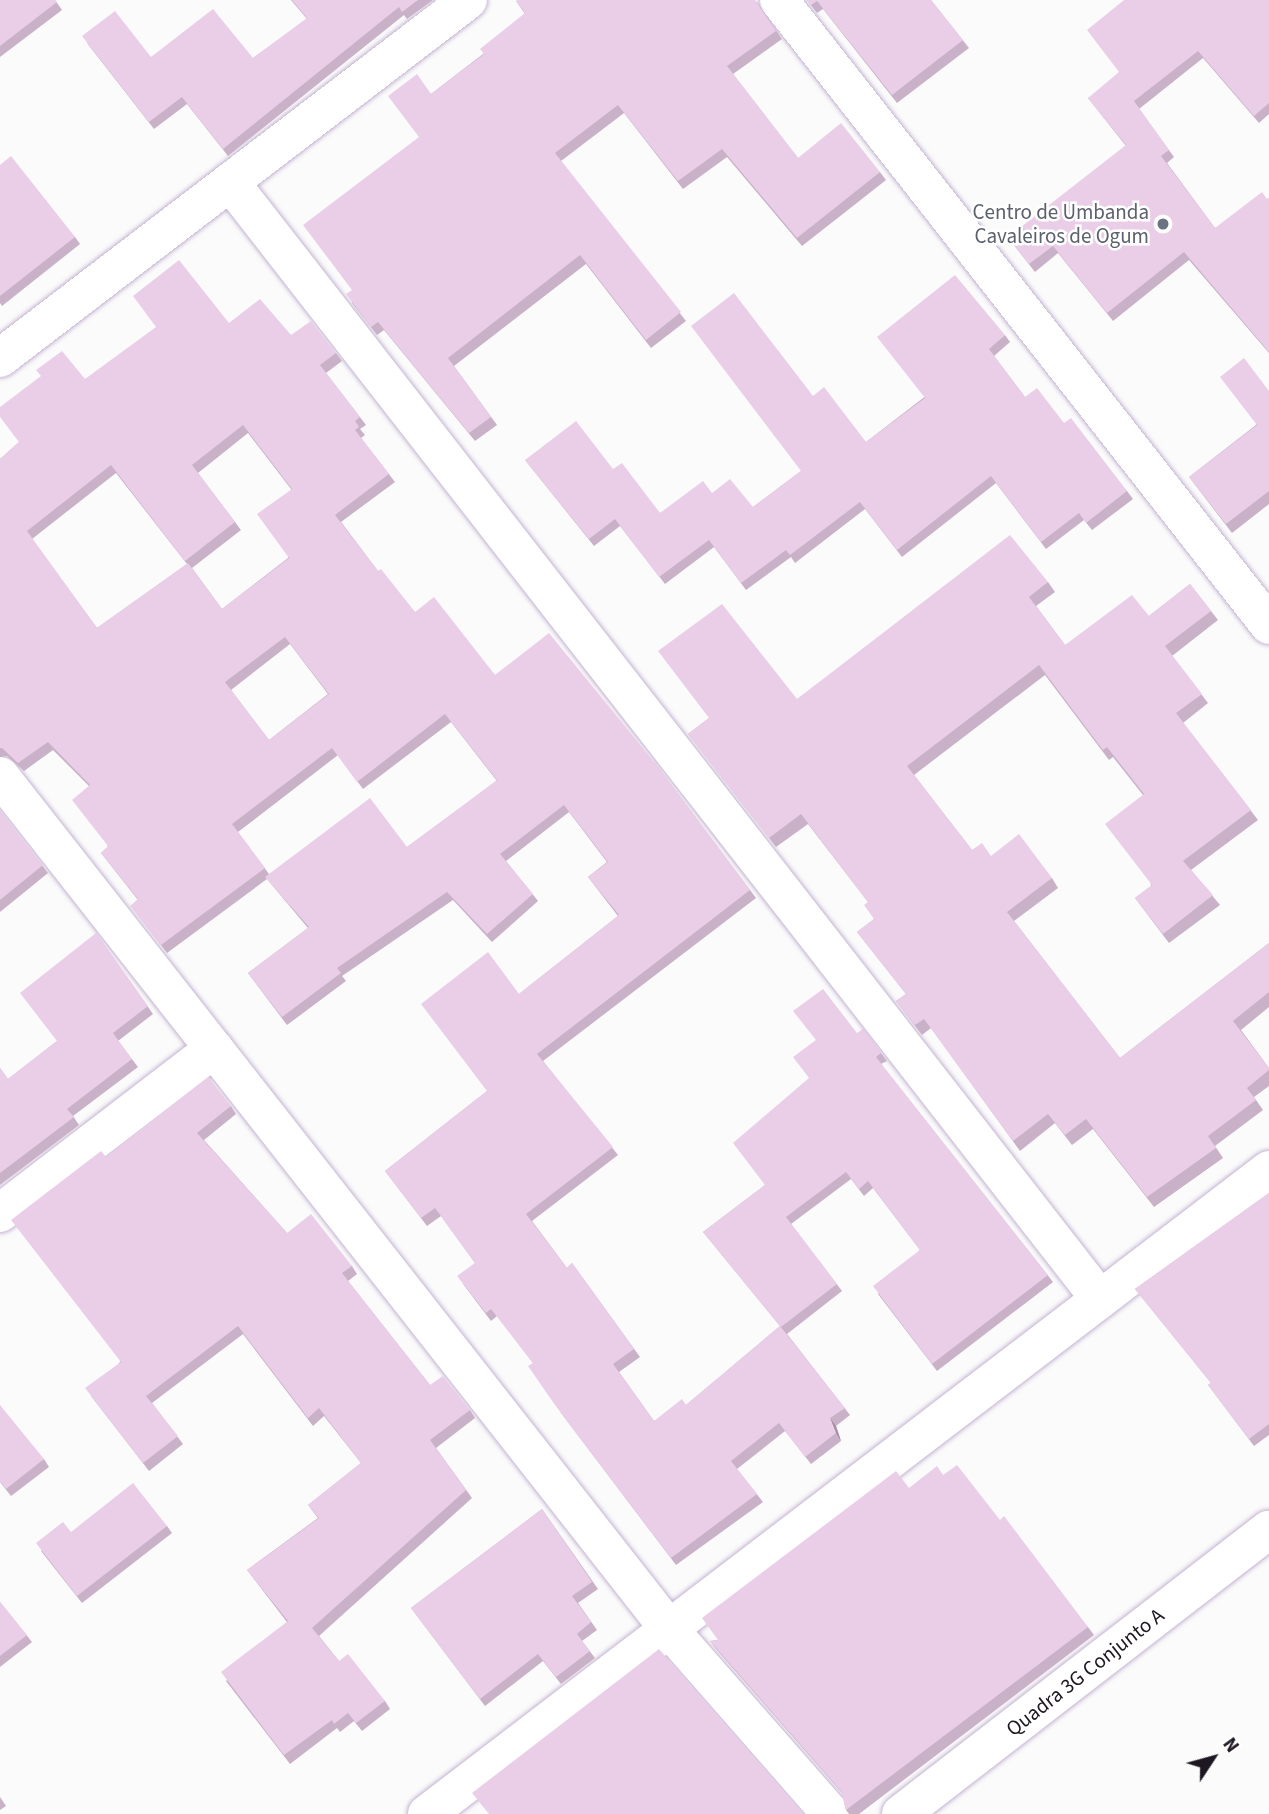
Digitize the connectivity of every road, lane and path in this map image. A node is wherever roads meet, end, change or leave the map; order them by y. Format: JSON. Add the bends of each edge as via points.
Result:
{"nodes":[{"id":1,"x":467,"y":0,"type":"edge"},
{"id":2,"x":779,"y":0,"type":"edge"},
{"id":3,"x":230,"y":182,"type":"junction"},
{"id":4,"x":0,"y":358,"type":"edge"},
{"id":5,"x":1269,"y":625,"type":"edge"},
{"id":6,"x":0,"y":776,"type":"edge"},
{"id":7,"x":214,"y":1049,"type":"junction"},
{"id":8,"x":1269,"y":1170,"type":"edge"},
{"id":9,"x":0,"y":1213,"type":"edge"},
{"id":10,"x":1100,"y":1299,"type":"junction"},
{"id":11,"x":1269,"y":1530,"type":"edge"},
{"id":12,"x":669,"y":1629,"type":"junction"},
{"id":13,"x":427,"y":1814,"type":"edge"},
{"id":14,"x":831,"y":1814,"type":"edge"},
{"id":15,"x":901,"y":1814,"type":"edge"}],
"edges":[{"from":1,"to":3,"type":"street"},
{"from":2,"to":5,"type":"street"},
{"from":3,"to":4,"type":"street"},
{"from":3,"to":10,"type":"street"},
{"from":6,"to":7,"type":"street"},
{"from":7,"to":9,"type":"street"},
{"from":7,"to":12,"type":"street"},
{"from":8,"to":10,"type":"street"},
{"from":10,"to":12,"type":"street"},
{"from":11,"to":15,"type":"street","name":"Quadra 3G Conjunto A"},
{"from":12,"to":13,"type":"street"},
{"from":12,"to":14,"type":"street"}]}
